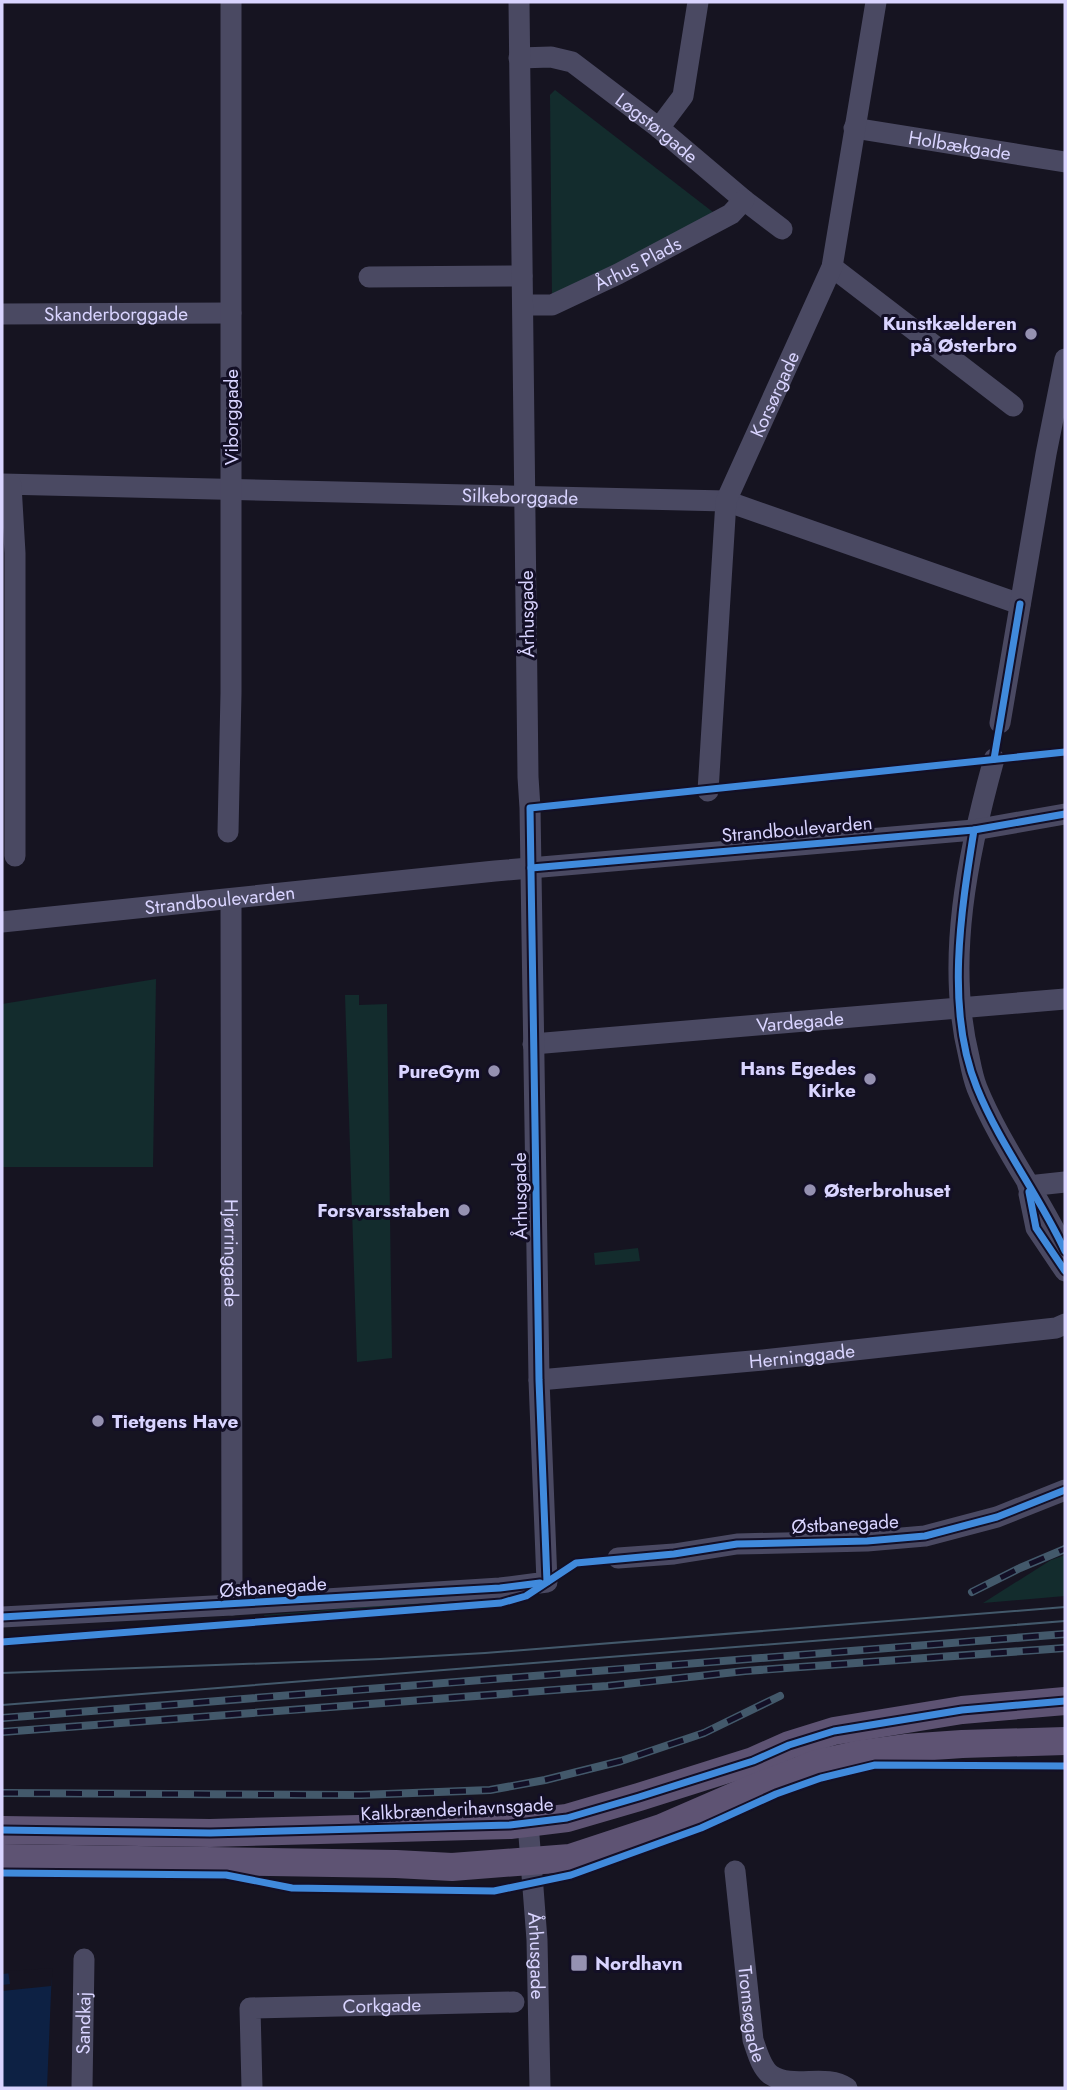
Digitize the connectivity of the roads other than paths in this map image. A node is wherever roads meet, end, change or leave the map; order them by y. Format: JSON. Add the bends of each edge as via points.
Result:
{"nodes":[{"id":1,"x":231,"y":2,"type":"edge"},
{"id":2,"x":519,"y":2,"type":"edge"},
{"id":3,"x":698,"y":2,"type":"edge"},
{"id":4,"x":876,"y":2,"type":"edge"},
{"id":5,"x":519,"y":58,"type":"junction"},
{"id":6,"x":659,"y":128,"type":"junction"},
{"id":7,"x":854,"y":128,"type":"junction"},
{"id":8,"x":1065,"y":162,"type":"edge"},
{"id":9,"x":744,"y":200,"type":"junction"},
{"id":10,"x":782,"y":229,"type":"dead end"},
{"id":11,"x":832,"y":267,"type":"junction"},
{"id":12,"x":522,"y":276,"type":"junction"},
{"id":13,"x":369,"y":277,"type":"dead end"},
{"id":14,"x":523,"y":305,"type":"junction"},
{"id":15,"x":230,"y":313,"type":"junction"},
{"id":16,"x":2,"y":314,"type":"edge"},
{"id":17,"x":1065,"y":359,"type":"edge"},
{"id":18,"x":1013,"y":406,"type":"dead end"},
{"id":19,"x":1056,"y":456,"type":"edge"},
{"id":20,"x":6,"y":485,"type":"edge"},
{"id":21,"x":232,"y":489,"type":"junction"},
{"id":22,"x":525,"y":495,"type":"junction"},
{"id":23,"x":726,"y":501,"type":"junction"},
{"id":24,"x":1020,"y":604,"type":"junction"},
{"id":25,"x":1000,"y":723,"type":"dead end"},
{"id":26,"x":993,"y":759,"type":"dead end"},
{"id":27,"x":708,"y":791,"type":"dead end"},
{"id":28,"x":1065,"y":814,"type":"edge"},
{"id":29,"x":974,"y":830,"type":"junction"},
{"id":30,"x":228,"y":832,"type":"dead end"},
{"id":31,"x":15,"y":856,"type":"dead end"},
{"id":32,"x":531,"y":868,"type":"junction"},
{"id":33,"x":231,"y":899,"type":"junction"},
{"id":34,"x":2,"y":922,"type":"edge"},
{"id":35,"x":1065,"y":999,"type":"edge"},
{"id":36,"x":959,"y":1008,"type":"junction"},
{"id":37,"x":533,"y":1044,"type":"junction"},
{"id":38,"x":1065,"y":1182,"type":"edge"},
{"id":39,"x":1028,"y":1185,"type":"junction"},
{"id":40,"x":1065,"y":1251,"type":"edge"},
{"id":41,"x":1065,"y":1271,"type":"edge"},
{"id":42,"x":1065,"y":1324,"type":"edge"},
{"id":43,"x":539,"y":1380,"type":"junction"},
{"id":44,"x":1065,"y":1490,"type":"edge"},
{"id":45,"x":618,"y":1558,"type":"dead end"},
{"id":46,"x":547,"y":1582,"type":"joint"},
{"id":47,"x":232,"y":1605,"type":"junction"},
{"id":48,"x":2,"y":1617,"type":"edge"},
{"id":49,"x":1065,"y":1701,"type":"edge"},
{"id":50,"x":1065,"y":1741,"type":"edge"},
{"id":51,"x":528,"y":1823,"type":"junction"},
{"id":52,"x":2,"y":1830,"type":"edge"},
{"id":53,"x":2,"y":1858,"type":"edge"},
{"id":54,"x":529,"y":1861,"type":"junction"},
{"id":55,"x":736,"y":1871,"type":"dead end"},
{"id":56,"x":84,"y":1959,"type":"dead end"},
{"id":57,"x":514,"y":2002,"type":"dead end"},
{"id":58,"x":82,"y":2088,"type":"edge"},
{"id":59,"x":252,"y":2088,"type":"edge"},
{"id":60,"x":540,"y":2088,"type":"edge"},
{"id":61,"x":847,"y":2088,"type":"edge"}],
"edges":[{"from":1,"to":15,"type":"street","name":"Viborggade"},
{"from":2,"to":5,"type":"street","name":"Århusgade"},
{"from":3,"to":6,"type":"street","via":[[683,96]]},
{"from":4,"to":7,"type":"street","name":"Korsørgade"},
{"from":5,"to":6,"type":"street","name":"Løgstørgade","via":[[572,62]]},
{"from":5,"to":12,"type":"street","name":"Århusgade"},
{"from":6,"to":9,"type":"street","name":"Løgstørgade"},
{"from":7,"to":8,"type":"street","name":"Holbækgade"},
{"from":7,"to":11,"type":"street","name":"Korsørgade"},
{"from":9,"to":10,"type":"street","name":"Løgstørgade"},
{"from":9,"to":14,"type":"street","name":"Århus Plads","via":[[731,214],[607,279],[552,305]]},
{"from":11,"to":18,"type":"street"},
{"from":11,"to":23,"type":"street","name":"Korsørgade"},
{"from":12,"to":13,"type":"street"},
{"from":12,"to":14,"type":"street","name":"Århusgade"},
{"from":14,"to":22,"type":"street","name":"Århusgade"},
{"from":15,"to":16,"type":"street","name":"Skanderborggade"},
{"from":15,"to":21,"type":"street","name":"Viborggade"},
{"from":17,"to":19,"type":"street"},
{"from":19,"to":24,"type":"street"},
{"from":20,"to":21,"type":"street","name":"Silkeborggade"},
{"from":20,"to":31,"type":"street","via":[[15,553]]},
{"from":21,"to":22,"type":"street","name":"Silkeborggade"},
{"from":21,"to":30,"type":"street","name":"Viborggade"},
{"from":22,"to":23,"type":"street","name":"Silkeborggade"},
{"from":22,"to":32,"type":"street","name":"Århusgade"},
{"from":23,"to":24,"type":"street","name":"Silkeborggade"},
{"from":23,"to":27,"type":"street","name":"Korsørgade"},
{"from":24,"to":25,"type":"street"},
{"from":26,"to":29,"type":"street"},
{"from":28,"to":29,"type":"street","name":"Strandboulevarden"},
{"from":29,"to":32,"type":"street","name":"Strandboulevarden"},
{"from":29,"to":36,"type":"street","via":[[958,959]]},
{"from":32,"to":33,"type":"street","name":"Strandboulevarden"},
{"from":32,"to":37,"type":"street","name":"Århusgade"},
{"from":33,"to":34,"type":"street","name":"Strandboulevarden"},
{"from":33,"to":47,"type":"street","name":"Hjørringgade"},
{"from":35,"to":36,"type":"street","name":"Vardegade"},
{"from":36,"to":37,"type":"street","name":"Vardegade"},
{"from":36,"to":39,"type":"street","via":[[976,1086]]},
{"from":37,"to":43,"type":"street","name":"Århusgade"},
{"from":38,"to":39,"type":"street"},
{"from":39,"to":40,"type":"street"},
{"from":39,"to":41,"type":"street","via":[[1035,1228]]},
{"from":42,"to":43,"type":"street","name":"Herninggade","via":[[763,1360]]},
{"from":43,"to":46,"type":"street","name":"Århusgade"},
{"from":44,"to":45,"type":"street","name":"Østbanegade","via":[[997,1517],[925,1536],[737,1544]]},
{"from":46,"to":47,"type":"street","name":"Østbanegade"},
{"from":47,"to":48,"type":"street","name":"Østbanegade"},
{"from":49,"to":51,"type":"main road","name":"Kalkbrænderihavnsgade","via":[[962,1710],[834,1731],[639,1797],[567,1818]]},
{"from":50,"to":54,"type":"main road","via":[[962,1744],[850,1756],[805,1768],[661,1828],[570,1858]]},
{"from":51,"to":52,"type":"main road","name":"Kalkbrænderihavnsgade","via":[[237,1833]]},
{"from":51,"to":54,"type":"street","name":"Århusgade"},
{"from":53,"to":54,"type":"main road","via":[[452,1867]]},
{"from":54,"to":60,"type":"street","name":"Århusgade","via":[[537,1940]]},
{"from":55,"to":61,"type":"street","name":"Tromsøgade","via":[[753,2040],[761,2060],[770,2074],[783,2079],[832,2082]]},
{"from":56,"to":58,"type":"street","name":"Sandkaj"},
{"from":57,"to":59,"type":"street","name":"Corkgade","via":[[250,2008]]}]}
